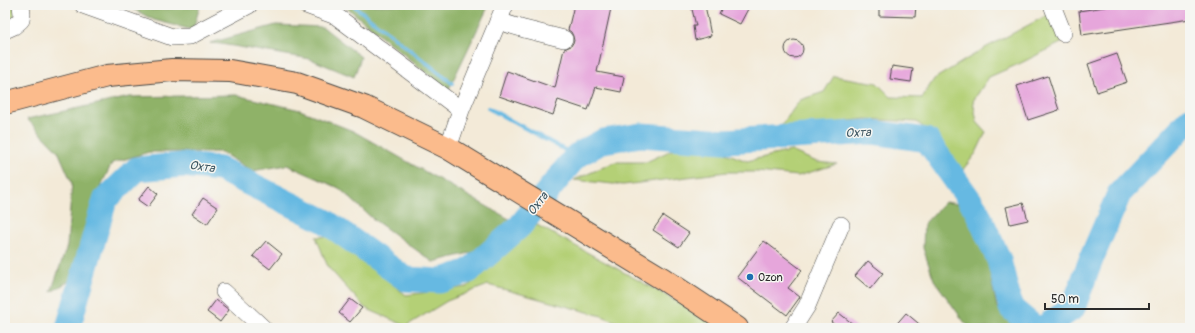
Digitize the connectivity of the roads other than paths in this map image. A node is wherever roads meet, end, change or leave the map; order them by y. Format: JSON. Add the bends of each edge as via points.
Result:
{"nodes":[{"id":1,"x":83,"y":5,"type":"edge"},
{"id":2,"x":249,"y":5,"type":"edge"},
{"id":3,"x":306,"y":5,"type":"edge"},
{"id":4,"x":505,"y":5,"type":"edge"},
{"id":5,"x":1052,"y":5,"type":"edge"},
{"id":6,"x":24,"y":8,"type":"edge"},
{"id":7,"x":498,"y":21,"type":"junction"},
{"id":8,"x":5,"y":30,"type":"edge"},
{"id":9,"x":1063,"y":33,"type":"dead end"},
{"id":10,"x":564,"y":39,"type":"dead end"},
{"id":11,"x":5,"y":103,"type":"edge"},
{"id":12,"x":461,"y":110,"type":"junction"},
{"id":13,"x":448,"y":148,"type":"junction"},
{"id":14,"x":841,"y":225,"type":"dead end"},
{"id":15,"x":224,"y":292,"type":"dead end"},
{"id":16,"x":263,"y":328,"type":"edge"},
{"id":17,"x":737,"y":328,"type":"edge"},
{"id":18,"x":793,"y":328,"type":"edge"}],
"edges":[{"from":1,"to":2,"type":"street","via":[[172,37],[190,36]]},
{"from":3,"to":12,"type":"street","via":[[336,16]]},
{"from":4,"to":7,"type":"street"},
{"from":5,"to":9,"type":"street"},
{"from":6,"to":8,"type":"street","via":[[21,20]]},
{"from":7,"to":10,"type":"street"},
{"from":7,"to":12,"type":"street"},
{"from":11,"to":13,"type":"main road","via":[[107,76],[172,70],[230,71],[304,85],[364,107]]},
{"from":12,"to":13,"type":"street"},
{"from":13,"to":17,"type":"main road","via":[[663,279]]},
{"from":14,"to":18,"type":"street","via":[[807,306]]},
{"from":15,"to":16,"type":"street"}]}
